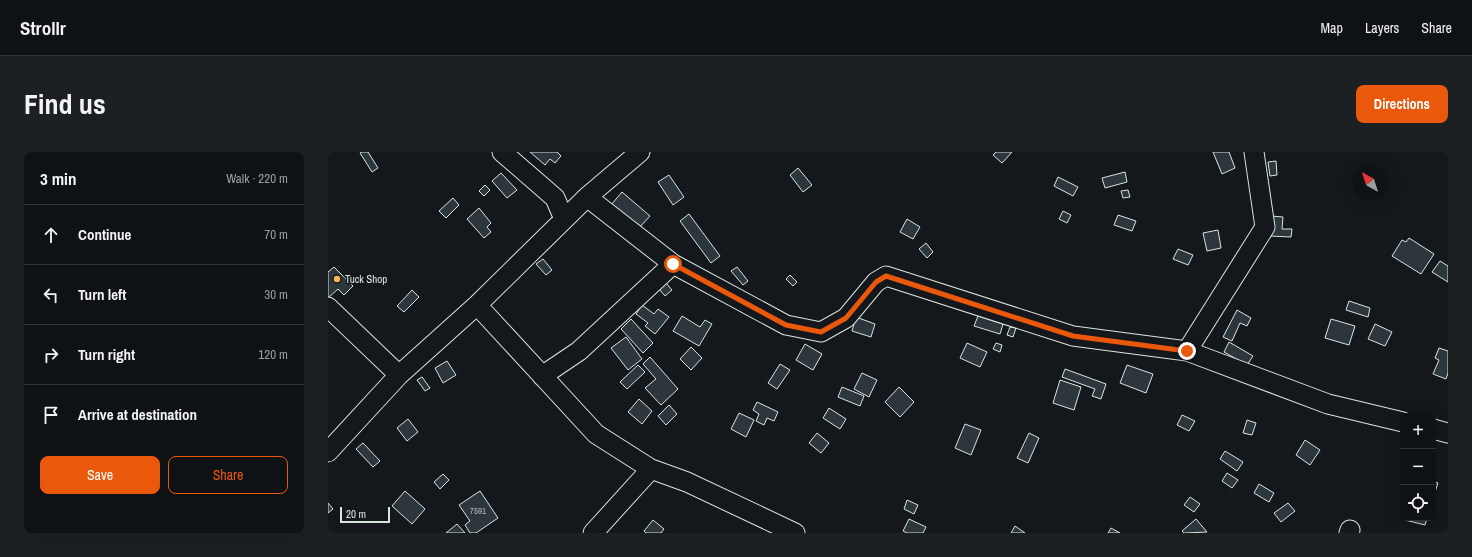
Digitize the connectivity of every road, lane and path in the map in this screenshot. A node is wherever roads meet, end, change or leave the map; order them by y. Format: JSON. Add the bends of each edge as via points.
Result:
{"nodes":[{"id":1,"x":502,"y":152,"type":"edge"},
{"id":2,"x":640,"y":152,"type":"edge"},
{"id":3,"x":1254,"y":152,"type":"edge"},
{"id":4,"x":587,"y":197,"type":"junction"},
{"id":5,"x":564,"y":219,"type":"junction"},
{"id":6,"x":673,"y":264,"type":"junction"},
{"id":7,"x":477,"y":305,"type":"junction"},
{"id":8,"x":328,"y":307,"type":"edge"},
{"id":9,"x":1187,"y":351,"type":"junction"},
{"id":10,"x":400,"y":375,"type":"junction"},
{"id":11,"x":542,"y":376,"type":"junction"},
{"id":12,"x":1400,"y":421,"type":"edge"},
{"id":13,"x":1436,"y":430,"type":"edge"},
{"id":14,"x":1448,"y":433,"type":"edge"},
{"id":15,"x":328,"y":452,"type":"edge"},
{"id":16,"x":651,"y":469,"type":"junction"},
{"id":17,"x":593,"y":533,"type":"edge"},
{"id":18,"x":795,"y":533,"type":"edge"}],
"edges":[{"from":1,"to":5,"type":"street","via":[[555,198]]},
{"from":2,"to":4,"type":"street"},
{"from":3,"to":9,"type":"street","via":[[1265,227]]},
{"from":4,"to":5,"type":"street"},
{"from":4,"to":6,"type":"street"},
{"from":5,"to":7,"type":"street"},
{"from":6,"to":9,"type":"street","via":[[786,325],[821,332],[846,318],[876,282],[886,276],[1073,336]]},
{"from":6,"to":11,"type":"street","via":[[578,351]]},
{"from":7,"to":10,"type":"street"},
{"from":7,"to":11,"type":"street"},
{"from":8,"to":10,"type":"street"},
{"from":9,"to":12,"type":"street","via":[[1328,404]]},
{"from":10,"to":15,"type":"street"},
{"from":11,"to":16,"type":"street","via":[[596,434]]},
{"from":13,"to":14,"type":"street"},
{"from":16,"to":17,"type":"street"},
{"from":16,"to":18,"type":"street","via":[[687,482]]}]}
